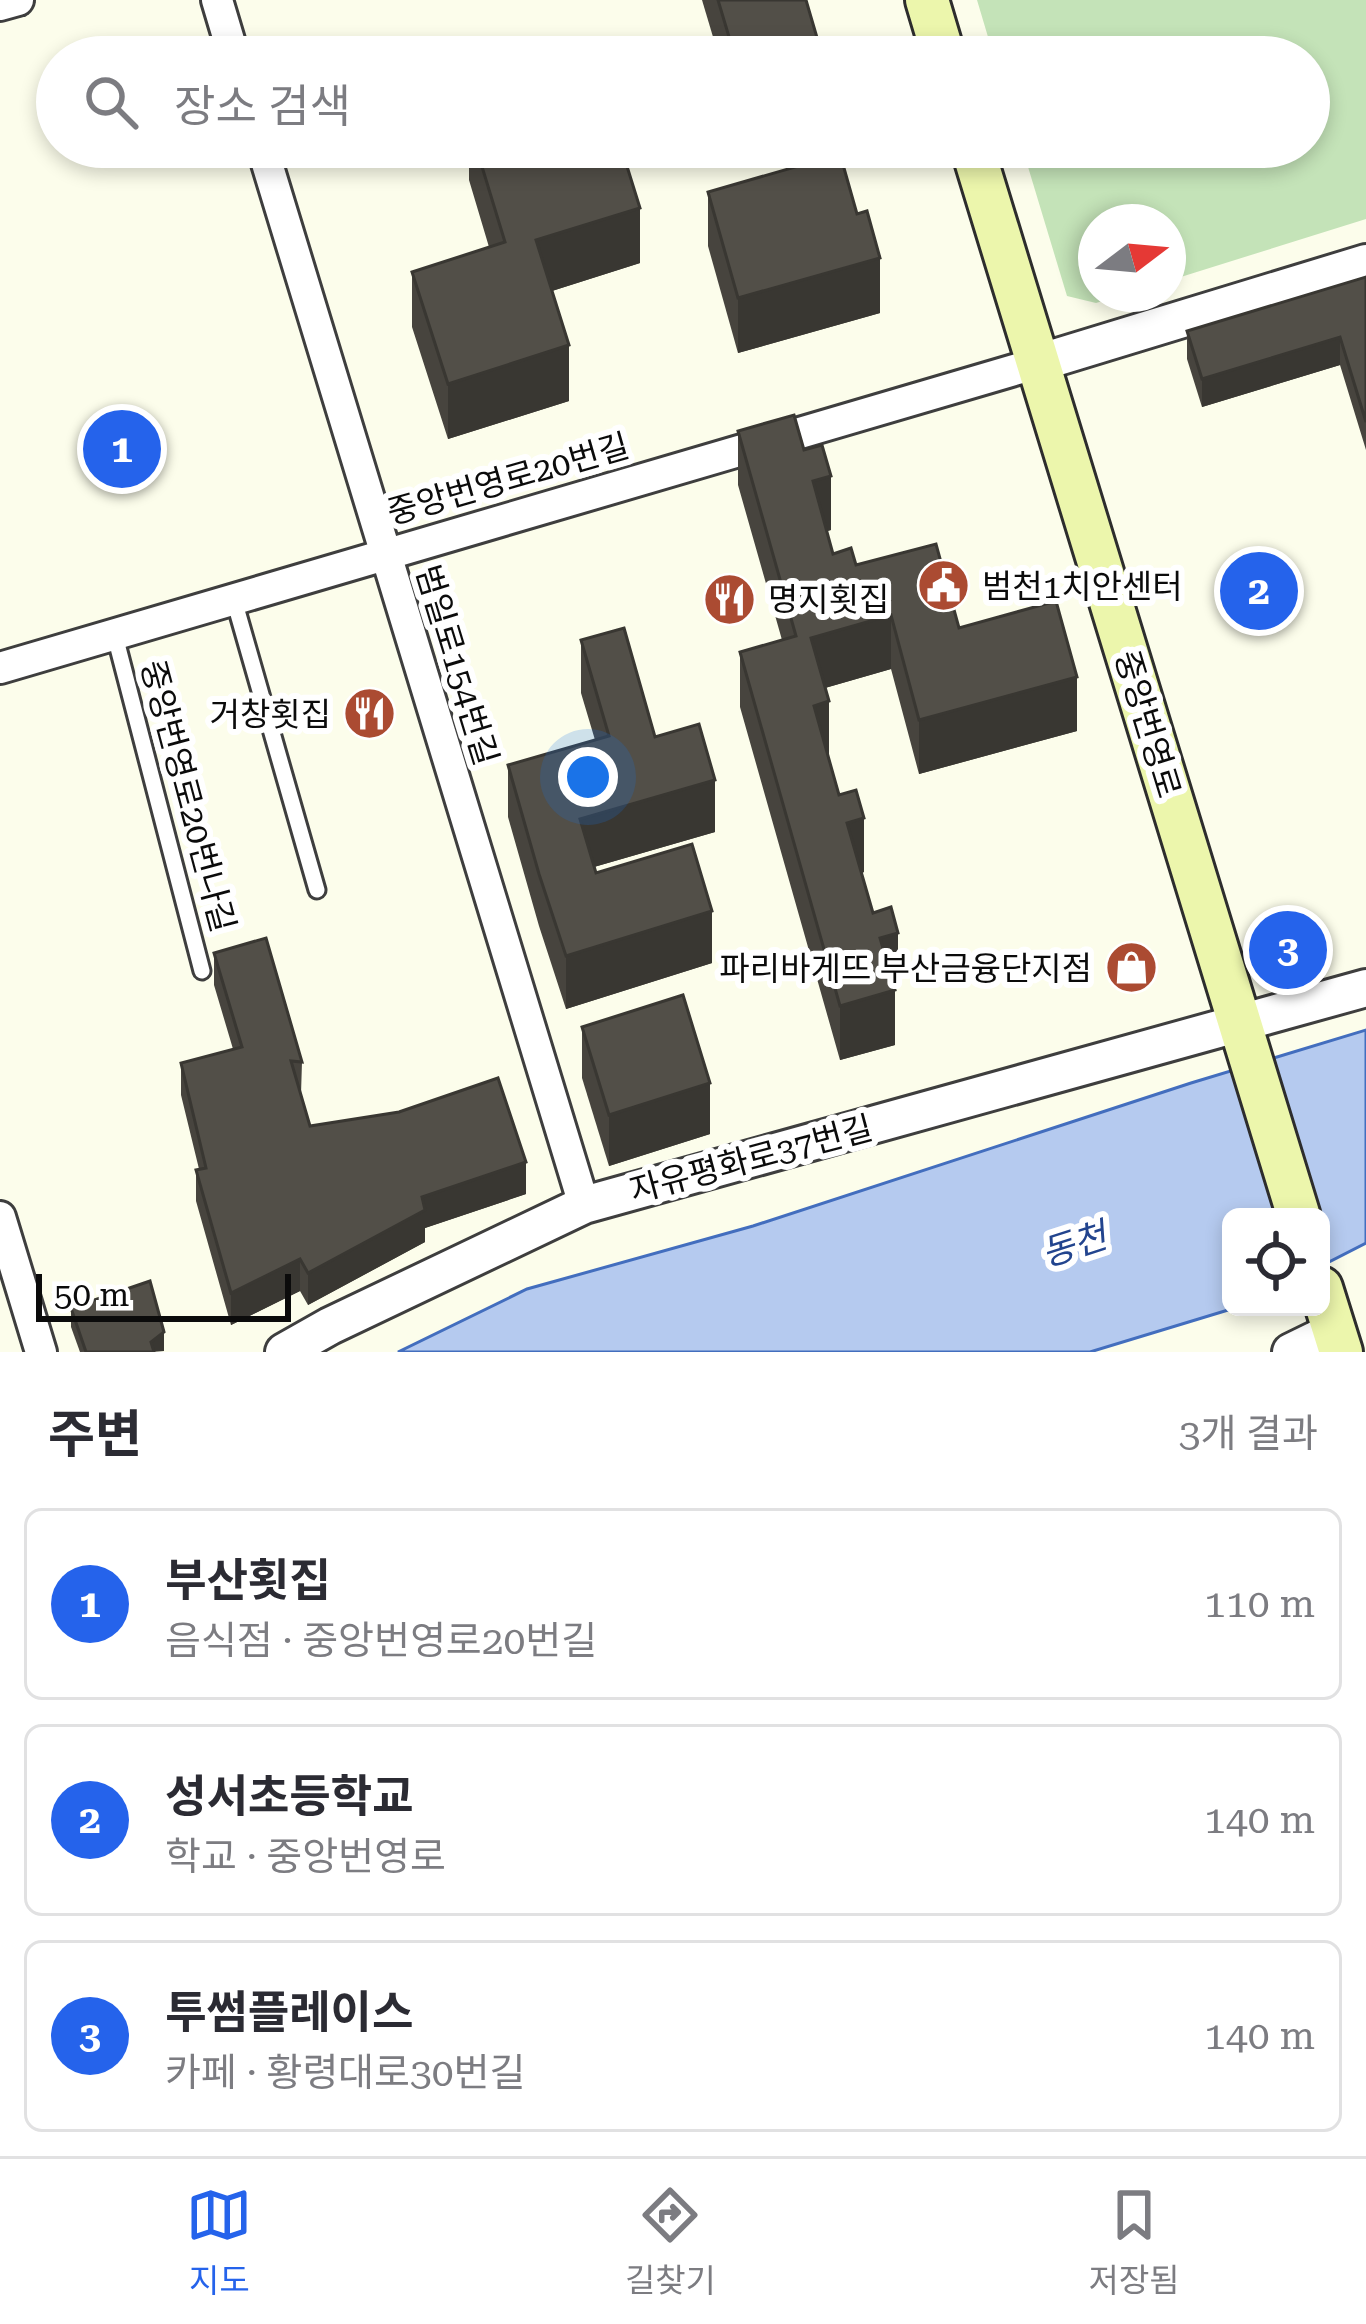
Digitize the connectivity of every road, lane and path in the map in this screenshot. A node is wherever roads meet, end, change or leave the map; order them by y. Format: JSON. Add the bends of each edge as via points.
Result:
{"nodes":[{"id":1,"x":18,"y":0,"type":"edge"},
{"id":2,"x":217,"y":0,"type":"edge"},
{"id":3,"x":927,"y":0,"type":"edge"},
{"id":4,"x":0,"y":5,"type":"edge"},
{"id":5,"x":228,"y":36,"type":"edge"},
{"id":6,"x":938,"y":36,"type":"edge"},
{"id":7,"x":268,"y":168,"type":"edge"},
{"id":8,"x":978,"y":168,"type":"edge"},
{"id":9,"x":1366,"y":263,"type":"edge"},
{"id":10,"x":1038,"y":363,"type":"junction"},
{"id":11,"x":386,"y":553,"type":"junction"},
{"id":12,"x":234,"y":601,"type":"junction"},
{"id":13,"x":115,"y":636,"type":"junction"},
{"id":14,"x":0,"y":668,"type":"edge"},
{"id":15,"x":317,"y":890,"type":"dead end"},
{"id":16,"x":202,"y":971,"type":"dead end"},
{"id":17,"x":1366,"y":988,"type":"edge"},
{"id":18,"x":1240,"y":1025,"type":"junction"},
{"id":19,"x":584,"y":1205,"type":"junction"},
{"id":20,"x":1296,"y":1208,"type":"edge"},
{"id":21,"x":0,"y":1216,"type":"edge"},
{"id":22,"x":1337,"y":1318,"type":"edge"},
{"id":23,"x":41,"y":1352,"type":"edge"},
{"id":24,"x":284,"y":1352,"type":"edge"},
{"id":25,"x":1292,"y":1352,"type":"edge"}],
"edges":[{"from":1,"to":4,"type":"street"},
{"from":2,"to":5,"type":"street"},
{"from":3,"to":6,"type":"main road"},
{"from":7,"to":11,"type":"street","name":"범일로154번길"},
{"from":8,"to":10,"type":"main road","name":"중앙번영로"},
{"from":9,"to":10,"type":"street"},
{"from":10,"to":11,"type":"street","name":"중앙번영로20번길"},
{"from":10,"to":18,"type":"main road","name":"중앙번영로"},
{"from":11,"to":12,"type":"street","name":"중앙번영로20번길"},
{"from":11,"to":19,"type":"street","name":"범일로154번길"},
{"from":12,"to":13,"type":"street","name":"중앙번영로20번길"},
{"from":12,"to":15,"type":"lane"},
{"from":13,"to":14,"type":"street","name":"중앙번영로20번길"},
{"from":13,"to":16,"type":"lane","name":"중앙번영로20번나길"},
{"from":17,"to":18,"type":"street","name":"자유평화로37번길"},
{"from":18,"to":19,"type":"street","name":"자유평화로37번길"},
{"from":18,"to":20,"type":"main road","name":"중앙번영로"},
{"from":19,"to":24,"type":"street","name":"자유평화로37번길"},
{"from":21,"to":23,"type":"street"},
{"from":22,"to":25,"type":"street"}]}
